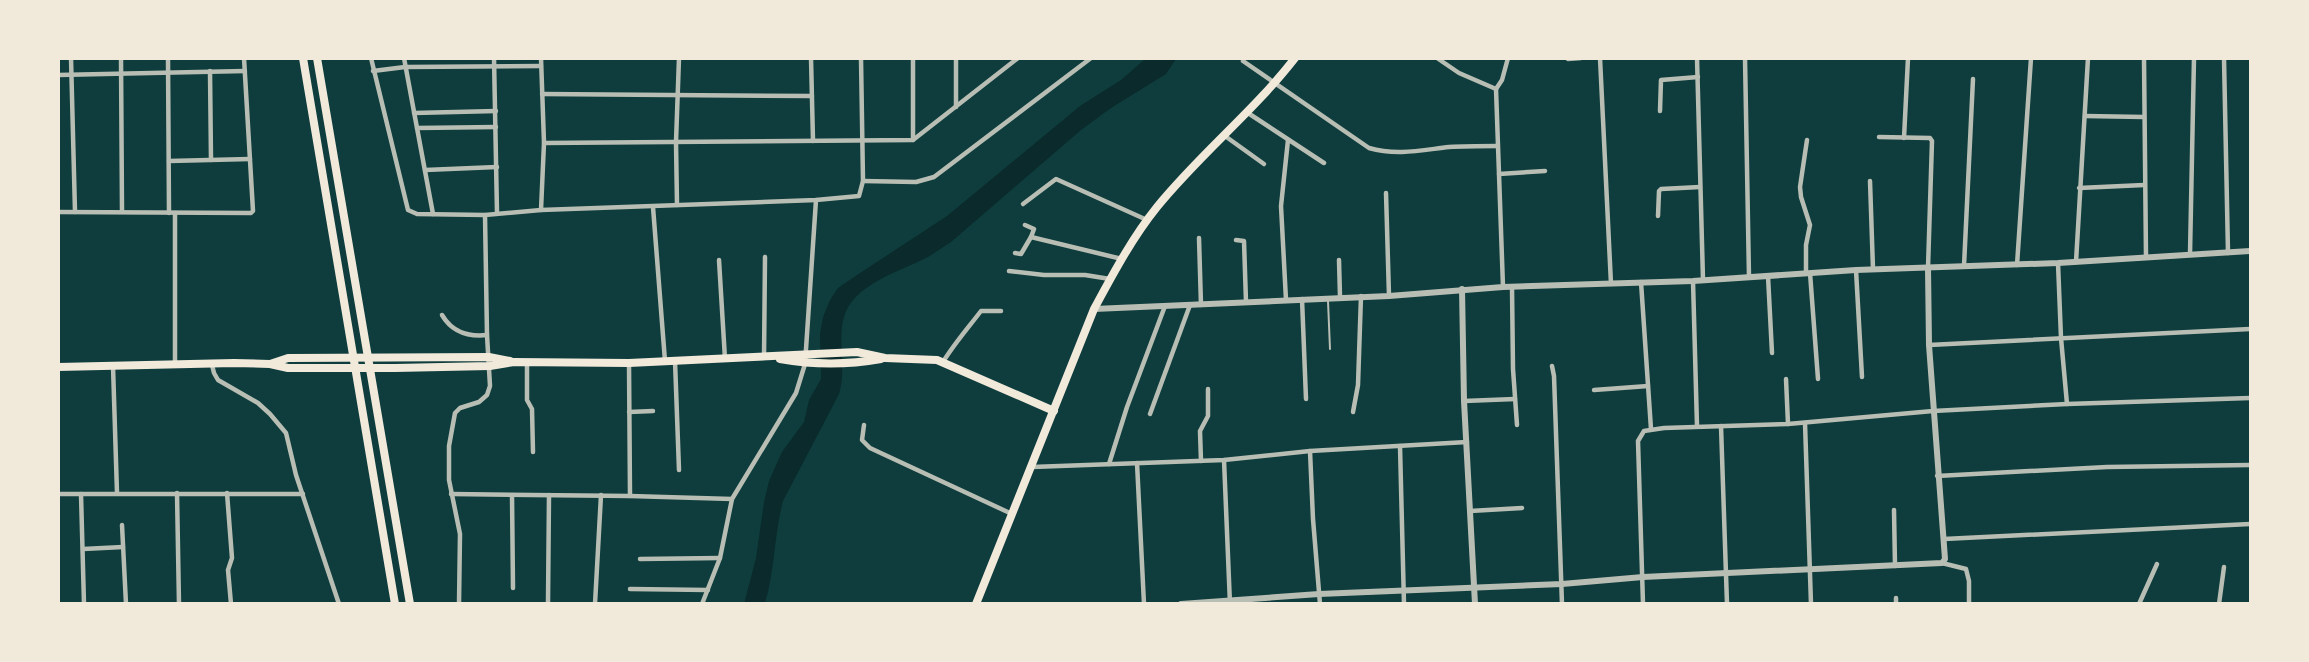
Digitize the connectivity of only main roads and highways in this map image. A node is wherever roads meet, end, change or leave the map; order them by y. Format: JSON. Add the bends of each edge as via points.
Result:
{"nodes":[{"id":1,"x":303,"y":58,"type":"edge"},
{"id":2,"x":317,"y":58,"type":"edge"},
{"id":3,"x":1295,"y":58,"type":"edge"},
{"id":4,"x":766,"y":358,"type":"junction"},
{"id":5,"x":885,"y":358,"type":"junction"},
{"id":6,"x":514,"y":362,"type":"junction"},
{"id":7,"x":270,"y":364,"type":"junction"},
{"id":8,"x":58,"y":367,"type":"edge"},
{"id":9,"x":1054,"y":411,"type":"junction"},
{"id":10,"x":395,"y":603,"type":"edge"},
{"id":11,"x":410,"y":603,"type":"edge"},
{"id":12,"x":976,"y":603,"type":"edge"}],
"edges":[{"from":1,"to":10,"type":"highway"},
{"from":2,"to":11,"type":"highway"},
{"from":3,"to":9,"type":"main road","via":[[1147,220],[1095,309]]},
{"from":4,"to":5,"type":"main road","via":[[856,363]]},
{"from":4,"to":5,"type":"main road","via":[[857,352]]},
{"from":4,"to":6,"type":"main road"},
{"from":5,"to":9,"type":"main road","via":[[943,362]]},
{"from":6,"to":7,"type":"main road","via":[[490,366],[288,368]]},
{"from":6,"to":7,"type":"main road","via":[[489,357],[284,358]]},
{"from":7,"to":8,"type":"main road"},
{"from":9,"to":12,"type":"main road"}]}
